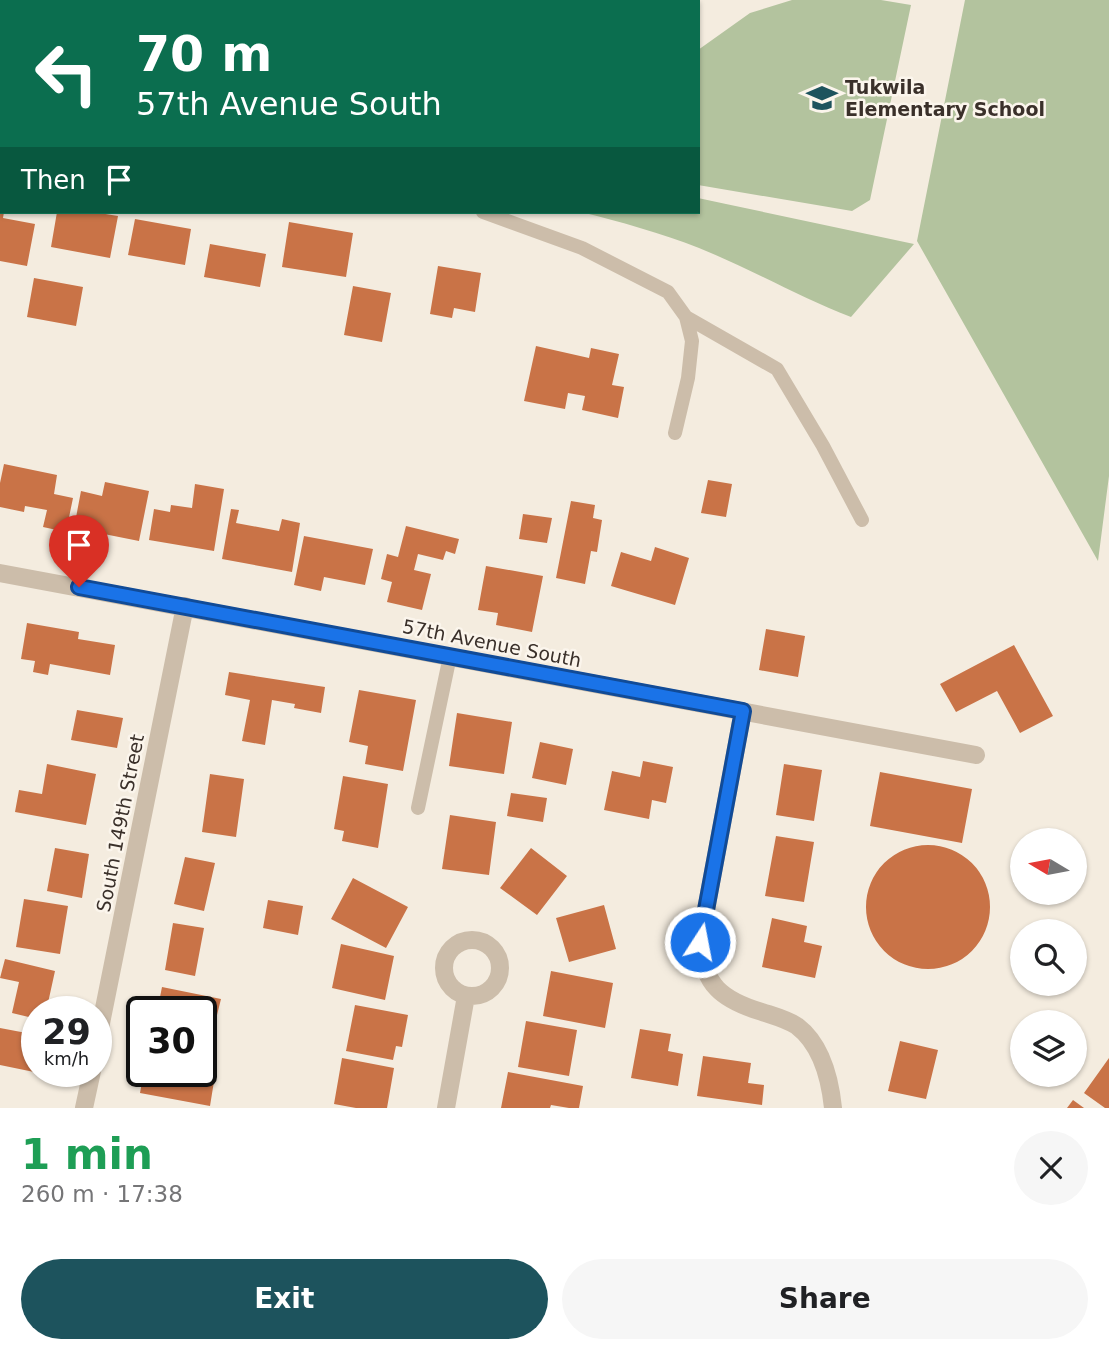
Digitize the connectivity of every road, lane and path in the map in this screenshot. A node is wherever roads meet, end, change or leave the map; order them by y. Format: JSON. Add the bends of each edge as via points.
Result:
{"nodes":[{"id":1,"x":488,"y":214,"type":"edge"},
{"id":2,"x":686,"y":317,"type":"junction"},
{"id":3,"x":675,"y":433,"type":"dead end"},
{"id":4,"x":862,"y":520,"type":"dead end"},
{"id":5,"x":0,"y":573,"type":"edge"},
{"id":6,"x":185,"y":606,"type":"junction"},
{"id":7,"x":450,"y":656,"type":"junction"},
{"id":8,"x":743,"y":711,"type":"junction"},
{"id":9,"x":976,"y":755,"type":"dead end"},
{"id":10,"x":418,"y":808,"type":"dead end"},
{"id":11,"x":106,"y":996,"type":"edge"},
{"id":12,"x":467,"y":996,"type":"dead end"},
{"id":13,"x":89,"y":1087,"type":"edge"},
{"id":14,"x":84,"y":1108,"type":"edge"},
{"id":15,"x":446,"y":1108,"type":"edge"},
{"id":16,"x":833,"y":1108,"type":"edge"}],
"edges":[{"from":1,"to":2,"type":"lane","via":[[582,248],[668,292]]},
{"from":2,"to":3,"type":"lane","via":[[692,341]]},
{"from":2,"to":4,"type":"lane","via":[[777,369]]},
{"from":5,"to":6,"type":"street","name":"57th Avenue South"},
{"from":6,"to":7,"type":"street","name":"57th Avenue South"},
{"from":6,"to":11,"type":"street","name":"South 149th Street"},
{"from":7,"to":8,"type":"street","name":"57th Avenue South"},
{"from":7,"to":10,"type":"lane"},
{"from":8,"to":9,"type":"street","name":"57th Avenue South"},
{"from":8,"to":16,"type":"street","via":[[700,942],[701,957],[712,984],[724,997],[783,1019],[811,1042],[822,1060]]},
{"from":12,"to":15,"type":"street"},
{"from":13,"to":14,"type":"street"}]}
